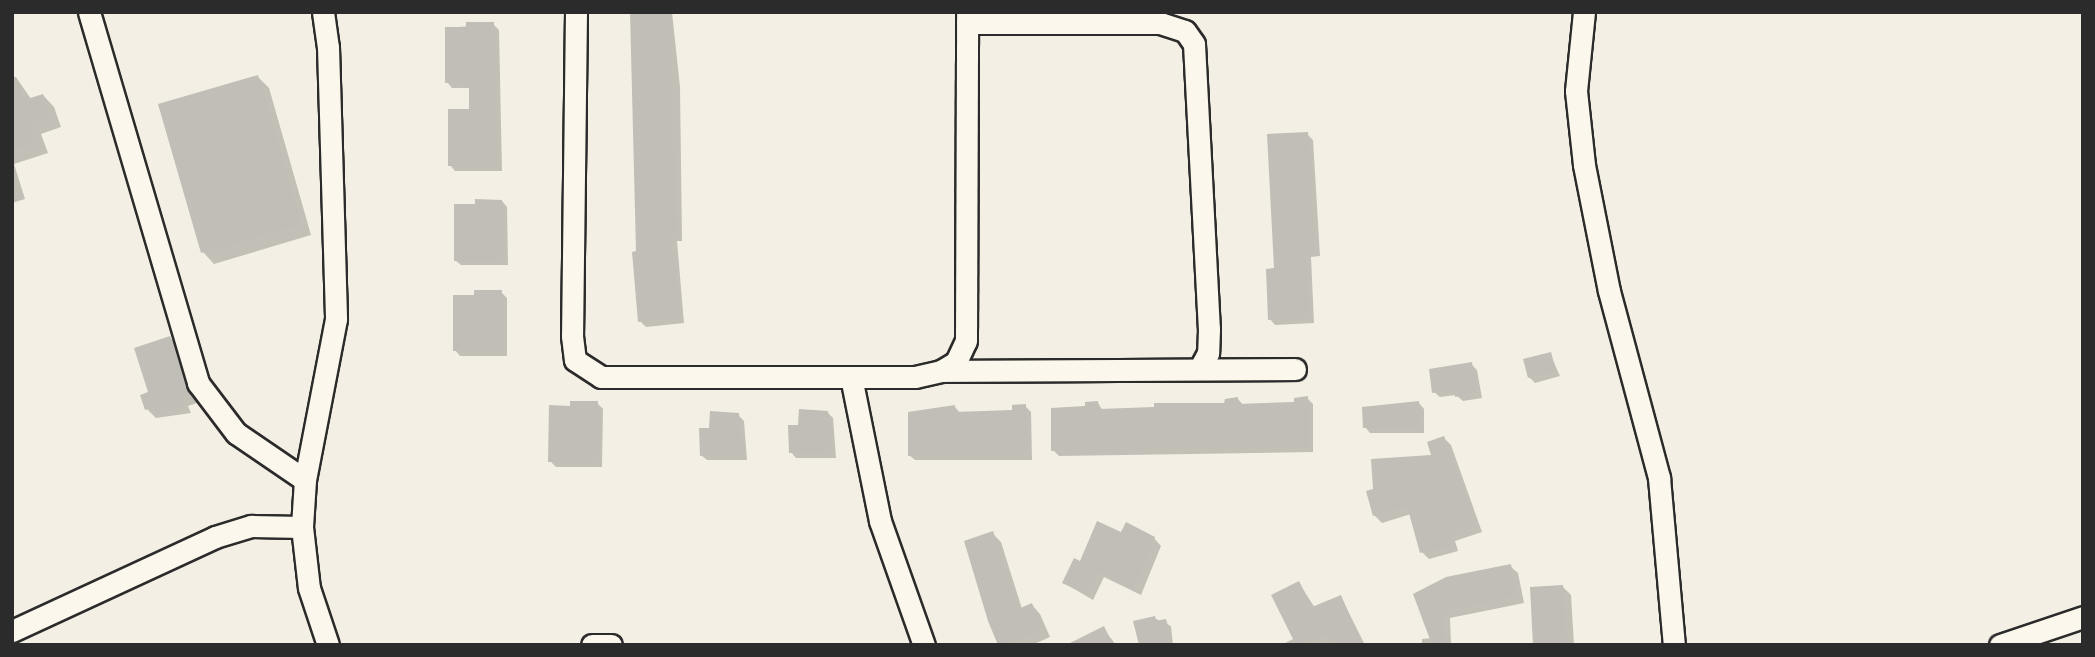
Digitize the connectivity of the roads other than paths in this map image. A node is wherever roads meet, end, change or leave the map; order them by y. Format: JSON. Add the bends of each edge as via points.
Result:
{"nodes":[{"id":1,"x":89,"y":12,"type":"edge"},
{"id":2,"x":323,"y":12,"type":"edge"},
{"id":3,"x":576,"y":12,"type":"edge"},
{"id":4,"x":1584,"y":12,"type":"edge"},
{"id":5,"x":967,"y":18,"type":"edge"},
{"id":6,"x":1200,"y":368,"type":"junction"},
{"id":7,"x":1295,"y":369,"type":"dead end"},
{"id":8,"x":942,"y":371,"type":"junction"},
{"id":9,"x":851,"y":377,"type":"junction"},
{"id":10,"x":305,"y":480,"type":"junction"},
{"id":11,"x":302,"y":527,"type":"junction"},
{"id":12,"x":2083,"y":617,"type":"edge"},
{"id":13,"x":12,"y":631,"type":"edge"},
{"id":14,"x":328,"y":645,"type":"edge"},
{"id":15,"x":592,"y":645,"type":"edge"},
{"id":16,"x":611,"y":645,"type":"edge"},
{"id":17,"x":924,"y":645,"type":"edge"},
{"id":18,"x":1674,"y":645,"type":"edge"},
{"id":19,"x":2000,"y":645,"type":"edge"}],
"edges":[{"from":1,"to":10,"type":"street","via":[[198,383],[236,433]]},
{"from":2,"to":10,"type":"street","via":[[336,319]]},
{"from":3,"to":9,"type":"street","via":[[575,360],[601,377]]},
{"from":4,"to":18,"type":"street","via":[[1576,91],[1580,139],[1609,291],[1659,478]]},
{"from":5,"to":6,"type":"street","via":[[1160,23],[1190,37],[1194,44],[1209,329],[1208,353]]},
{"from":5,"to":8,"type":"street","via":[[966,341],[956,362]]},
{"from":6,"to":7,"type":"street"},
{"from":6,"to":8,"type":"street","via":[[1184,373]]},
{"from":8,"to":9,"type":"street","via":[[915,377]]},
{"from":9,"to":17,"type":"street","via":[[880,521]]},
{"from":10,"to":11,"type":"street"},
{"from":11,"to":13,"type":"street","via":[[251,526],[215,537]]},
{"from":11,"to":14,"type":"street","via":[[309,588]]},
{"from":12,"to":19,"type":"street"},
{"from":15,"to":16,"type":"street"}]}
